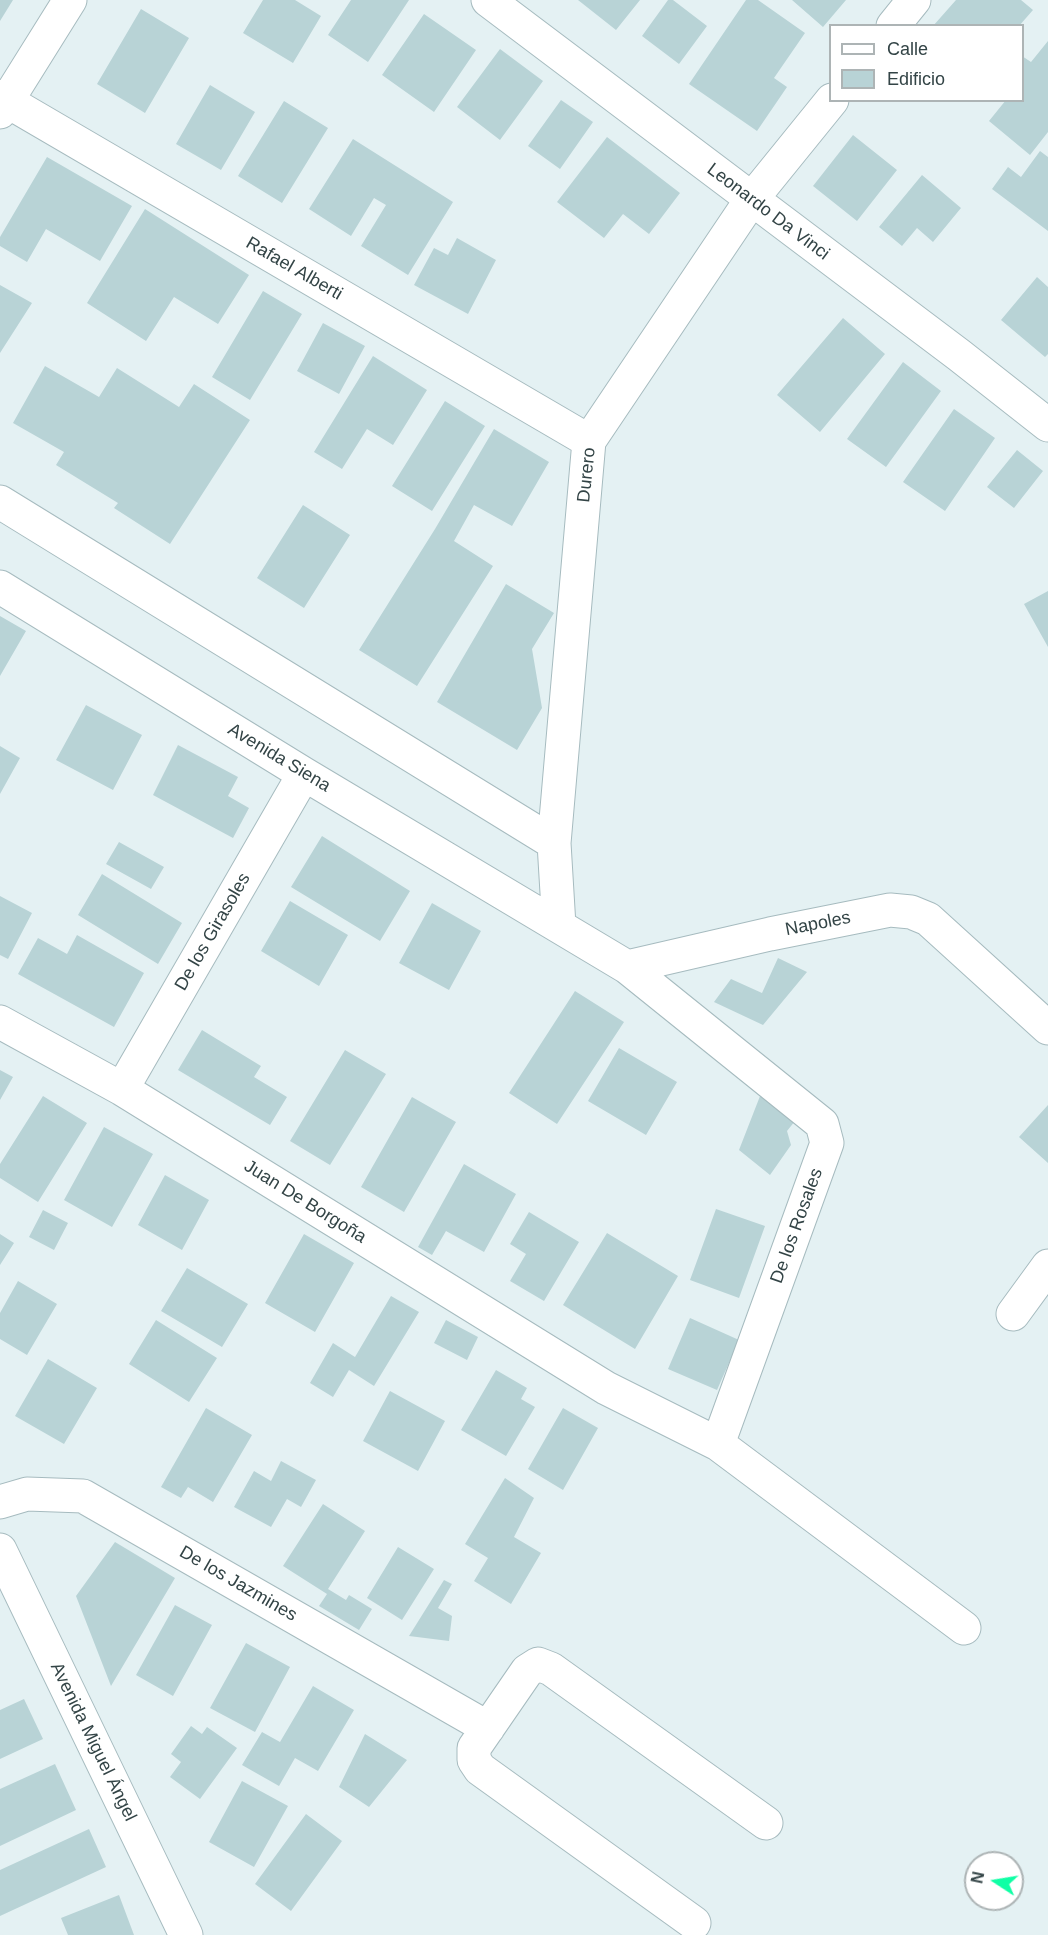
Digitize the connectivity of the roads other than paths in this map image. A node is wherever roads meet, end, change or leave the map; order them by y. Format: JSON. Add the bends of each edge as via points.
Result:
{"nodes":[{"id":1,"x":70,"y":0,"type":"edge"},
{"id":2,"x":488,"y":0,"type":"edge"},
{"id":3,"x":914,"y":0,"type":"edge"},
{"id":4,"x":895,"y":24,"type":"edge"},
{"id":5,"x":830,"y":102,"type":"edge"},
{"id":6,"x":2,"y":103,"type":"edge"},
{"id":7,"x":751,"y":200,"type":"junction"},
{"id":8,"x":1048,"y":425,"type":"edge"},
{"id":9,"x":589,"y":441,"type":"junction"},
{"id":10,"x":0,"y":502,"type":"edge"},
{"id":11,"x":0,"y":587,"type":"edge"},
{"id":12,"x":304,"y":774,"type":"junction"},
{"id":13,"x":554,"y":843,"type":"junction"},
{"id":14,"x":559,"y":926,"type":"junction"},
{"id":15,"x":627,"y":967,"type":"junction"},
{"id":16,"x":0,"y":1022,"type":"edge"},
{"id":17,"x":1048,"y":1028,"type":"edge"},
{"id":18,"x":122,"y":1089,"type":"junction"},
{"id":19,"x":1048,"y":1266,"type":"edge"},
{"id":20,"x":1013,"y":1314,"type":"dead end"},
{"id":21,"x":718,"y":1444,"type":"junction"},
{"id":22,"x":0,"y":1502,"type":"edge"},
{"id":23,"x":0,"y":1550,"type":"edge"},
{"id":24,"x":964,"y":1628,"type":"dead end"},
{"id":25,"x":477,"y":1721,"type":"junction"},
{"id":26,"x":766,"y":1823,"type":"dead end"},
{"id":27,"x":694,"y":1923,"type":"dead end"},
{"id":28,"x":186,"y":1935,"type":"edge"}],
"edges":[{"from":1,"to":6,"type":"street"},
{"from":2,"to":7,"type":"street","name":"Leonardo Da Vinci"},
{"from":3,"to":4,"type":"street"},
{"from":5,"to":7,"type":"street","name":"Durero"},
{"from":6,"to":9,"type":"street","name":"Rafael Alberti"},
{"from":7,"to":8,"type":"street","name":"Leonardo Da Vinci"},
{"from":7,"to":9,"type":"street","name":"Durero"},
{"from":9,"to":13,"type":"street","name":"Durero"},
{"from":10,"to":13,"type":"street"},
{"from":11,"to":12,"type":"street","name":"Avenida Siena"},
{"from":12,"to":14,"type":"street","name":"Avenida Siena"},
{"from":12,"to":18,"type":"street","name":"De los Girasoles"},
{"from":13,"to":14,"type":"street","name":"Durero"},
{"from":14,"to":15,"type":"street"},
{"from":15,"to":17,"type":"street","name":"Napoles","via":[[879,912],[911,912],[928,919]]},
{"from":15,"to":21,"type":"street","name":"De los Rosales","via":[[822,1124],[827,1143]]},
{"from":16,"to":18,"type":"street","name":"Juan De Borgoña"},
{"from":18,"to":21,"type":"street","name":"Juan De Borgoña","via":[[606,1388]]},
{"from":19,"to":20,"type":"street"},
{"from":21,"to":24,"type":"street"},
{"from":22,"to":25,"type":"street","name":"De los Jazmines","via":[[27,1494],[83,1496]]},
{"from":23,"to":28,"type":"street","name":"Avenida Miguel Ángel"},
{"from":25,"to":26,"type":"street","via":[[538,1664],[551,1669]]},
{"from":25,"to":27,"type":"street","via":[[474,1760],[480,1769]]}]}
